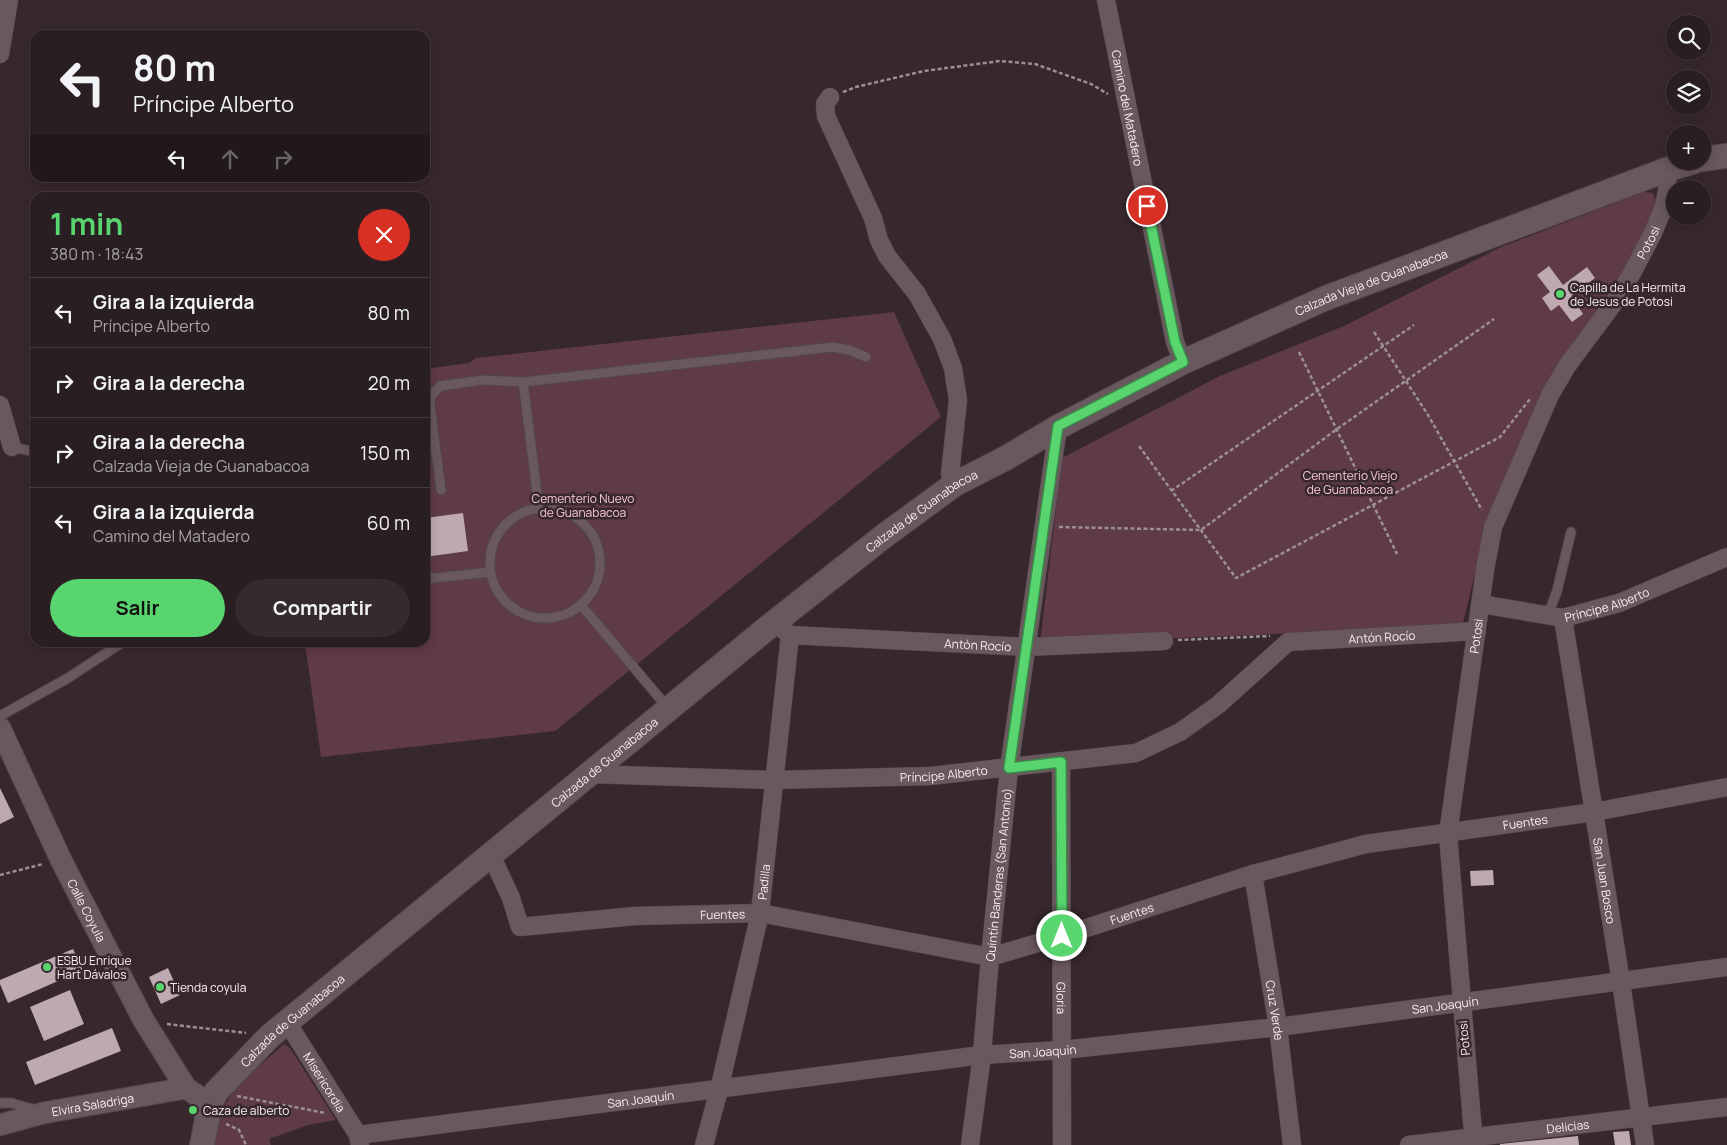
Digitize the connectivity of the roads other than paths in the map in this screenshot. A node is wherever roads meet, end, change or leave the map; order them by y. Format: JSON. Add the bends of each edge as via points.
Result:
{"nodes":[{"id":1,"x":9,"y":0,"type":"edge"},
{"id":2,"x":1106,"y":0,"type":"edge"},
{"id":3,"x":0,"y":54,"type":"edge"},
{"id":4,"x":830,"y":97,"type":"road end"},
{"id":5,"x":1727,"y":156,"type":"edge"},
{"id":6,"x":1711,"y":158,"type":"edge"},
{"id":7,"x":1666,"y":170,"type":"joint"},
{"id":8,"x":866,"y":357,"type":"dead end"},
{"id":9,"x":1183,"y":362,"type":"junction"},
{"id":10,"x":522,"y":382,"type":"junction"},
{"id":11,"x":0,"y":405,"type":"edge"},
{"id":12,"x":1058,"y":426,"type":"junction"},
{"id":13,"x":12,"y":447,"type":"joint"},
{"id":14,"x":30,"y":451,"type":"edge"},
{"id":15,"x":955,"y":484,"type":"junction"},
{"id":16,"x":441,"y":490,"type":"dead end"},
{"id":17,"x":539,"y":508,"type":"junction"},
{"id":18,"x":1571,"y":532,"type":"dead end"},
{"id":19,"x":1727,"y":558,"type":"edge"},
{"id":20,"x":490,"y":572,"type":"junction"},
{"id":21,"x":430,"y":578,"type":"edge"},
{"id":22,"x":1481,"y":604,"type":"junction"},
{"id":23,"x":581,"y":605,"type":"junction"},
{"id":24,"x":1555,"y":617,"type":"junction"},
{"id":25,"x":782,"y":629,"type":"junction"},
{"id":26,"x":1477,"y":632,"type":"junction"},
{"id":27,"x":1164,"y":641,"type":"road end"},
{"id":28,"x":1288,"y":642,"type":"joint"},
{"id":29,"x":115,"y":647,"type":"edge"},
{"id":30,"x":1026,"y":647,"type":"junction"},
{"id":31,"x":668,"y":708,"type":"junction"},
{"id":32,"x":0,"y":716,"type":"edge"},
{"id":33,"x":0,"y":728,"type":"edge"},
{"id":34,"x":1061,"y":762,"type":"junction"},
{"id":35,"x":1009,"y":768,"type":"junction"},
{"id":36,"x":590,"y":774,"type":"junction"},
{"id":37,"x":774,"y":780,"type":"junction"},
{"id":38,"x":1727,"y":787,"type":"edge"},
{"id":39,"x":1594,"y":812,"type":"junction"},
{"id":40,"x":1448,"y":834,"type":"junction"},
{"id":41,"x":491,"y":856,"type":"junction"},
{"id":42,"x":1253,"y":874,"type":"junction"},
{"id":43,"x":760,"y":913,"type":"junction"},
{"id":44,"x":1062,"y":936,"type":"junction"},
{"id":45,"x":990,"y":957,"type":"junction"},
{"id":46,"x":1727,"y":967,"type":"edge"},
{"id":47,"x":1621,"y":982,"type":"junction"},
{"id":48,"x":1461,"y":1002,"type":"junction"},
{"id":49,"x":1278,"y":1027,"type":"junction"},
{"id":50,"x":278,"y":1029,"type":"junction"},
{"id":51,"x":1062,"y":1050,"type":"junction"},
{"id":52,"x":982,"y":1056,"type":"junction"},
{"id":53,"x":186,"y":1088,"type":"junction"},
{"id":54,"x":719,"y":1090,"type":"junction"},
{"id":55,"x":0,"y":1103,"type":"edge"},
{"id":56,"x":211,"y":1106,"type":"junction"},
{"id":57,"x":1727,"y":1106,"type":"edge"},
{"id":58,"x":43,"y":1112,"type":"junction"},
{"id":59,"x":1640,"y":1116,"type":"junction"},
{"id":60,"x":0,"y":1126,"type":"edge"},
{"id":61,"x":359,"y":1140,"type":"edge"},
{"id":62,"x":1474,"y":1141,"type":"edge"},
{"id":63,"x":202,"y":1145,"type":"edge"},
{"id":64,"x":704,"y":1145,"type":"edge"},
{"id":65,"x":970,"y":1145,"type":"edge"},
{"id":66,"x":1062,"y":1145,"type":"edge"},
{"id":67,"x":1292,"y":1145,"type":"edge"},
{"id":68,"x":1409,"y":1145,"type":"edge"},
{"id":69,"x":1645,"y":1145,"type":"edge"}],
"edges":[{"from":1,"to":3,"type":"street"},
{"from":2,"to":9,"type":"street","name":"Camino del Matadero","via":[[1175,342]]},
{"from":4,"to":15,"type":"street","via":[[825,104],[826,116],[873,218],[879,240],[887,256],[917,294],[942,339],[953,368],[958,400],[950,474]]},
{"from":5,"to":6,"type":"main road"},
{"from":7,"to":9,"type":"main road","name":"Calzada Vieja de Guanabacoa","via":[[1326,298]]},
{"from":7,"to":22,"type":"street","name":"Potosi","via":[[1668,186],[1664,206],[1653,233],[1613,304],[1566,366],[1493,527]]},
{"from":8,"to":10,"type":"lane","via":[[833,347]]},
{"from":9,"to":12,"type":"main road","name":"Calzada Vieja de Guanabacoa"},
{"from":10,"to":16,"type":"lane","via":[[483,380],[440,386],[431,396]]},
{"from":10,"to":17,"type":"lane"},
{"from":11,"to":13,"type":"street"},
{"from":12,"to":15,"type":"main road","name":"Calzada de Guanabacoa"},
{"from":12,"to":30,"type":"street","name":"Quintín Banderas (San Antonio)"},
{"from":13,"to":14,"type":"lane"},
{"from":15,"to":25,"type":"main road","name":"Calzada de Guanabacoa","via":[[884,536]]},
{"from":17,"to":20,"type":"lane","via":[[520,514],[501,530],[490,552]]},
{"from":17,"to":23,"type":"lane","via":[[568,513],[584,524],[596,541],[600,570],[594,589]]},
{"from":18,"to":24,"type":"lane","via":[[1557,591]]},
{"from":19,"to":24,"type":"street","name":"Príncipe Alberto","via":[[1619,603]]},
{"from":20,"to":21,"type":"lane"},
{"from":20,"to":23,"type":"lane","via":[[502,599],[526,615],[555,617]]},
{"from":22,"to":24,"type":"street","name":"Príncipe Alberto"},
{"from":22,"to":26,"type":"street","name":"Potosi"},
{"from":23,"to":31,"type":"lane"},
{"from":24,"to":39,"type":"street","name":"San Juan Bosco"},
{"from":25,"to":30,"type":"street","name":"Antón Rocío"},
{"from":25,"to":31,"type":"main road","name":"Calzada de Guanabacoa"},
{"from":25,"to":37,"type":"street","name":"Padilla"},
{"from":26,"to":28,"type":"street","name":"Antón Rocío"},
{"from":26,"to":40,"type":"street","name":"Potosi"},
{"from":27,"to":30,"type":"street","name":"Antón Rocío"},
{"from":28,"to":34,"type":"street","name":"Príncipe Alberto","via":[[1218,705],[1180,732],[1136,753]]},
{"from":29,"to":32,"type":"lane"},
{"from":30,"to":35,"type":"street","name":"Quintín Banderas (San Antonio)"},
{"from":31,"to":36,"type":"main road","name":"Calzada de Guanabacoa"},
{"from":33,"to":53,"type":"street","name":"Calle Coyula","via":[[61,860],[144,1021]]},
{"from":34,"to":35,"type":"street","name":"Príncipe Alberto"},
{"from":34,"to":44,"type":"street","name":"Gloria"},
{"from":35,"to":37,"type":"street","name":"Príncipe Alberto","via":[[930,776]]},
{"from":35,"to":45,"type":"street","name":"Quintín Banderas (San Antonio)"},
{"from":36,"to":37,"type":"street","name":"Príncipe Alberto"},
{"from":36,"to":41,"type":"main road","name":"Calzada de Guanabacoa"},
{"from":37,"to":43,"type":"street","name":"Padilla"},
{"from":38,"to":39,"type":"street","name":"Fuentes"},
{"from":39,"to":40,"type":"street","name":"Fuentes"},
{"from":39,"to":47,"type":"street","name":"San Juan Bosco"},
{"from":40,"to":42,"type":"street","name":"Fuentes","via":[[1366,844]]},
{"from":40,"to":48,"type":"street","name":"Potosi"},
{"from":41,"to":43,"type":"street","name":"Fuentes","via":[[511,898],[520,927],[635,916]]},
{"from":41,"to":50,"type":"main road","name":"Calzada de Guanabacoa"},
{"from":42,"to":44,"type":"street","name":"Fuentes"},
{"from":42,"to":49,"type":"street","name":"Cruz Verde"},
{"from":43,"to":45,"type":"street","name":"Fuentes"},
{"from":43,"to":54,"type":"street","name":"Padilla"},
{"from":44,"to":45,"type":"street","name":"Fuentes"},
{"from":44,"to":51,"type":"street","name":"Gloria"},
{"from":45,"to":52,"type":"street","name":"Quintín Banderas (San Antonio)"},
{"from":46,"to":47,"type":"street","name":"San Joaquín"},
{"from":47,"to":48,"type":"street","name":"San Joaquín"},
{"from":47,"to":59,"type":"street","name":"San Juan Bosco"},
{"from":48,"to":49,"type":"street","name":"San Joaquín"},
{"from":48,"to":62,"type":"street","name":"Potosi"},
{"from":49,"to":51,"type":"street","name":"San Joaquín"},
{"from":49,"to":67,"type":"street","name":"Cruz Verde"},
{"from":50,"to":56,"type":"main road","name":"Calzada de Guanabacoa"},
{"from":50,"to":61,"type":"street","name":"Misericordia","via":[[346,1116]]},
{"from":51,"to":52,"type":"street","name":"San Joaquín"},
{"from":51,"to":66,"type":"street","name":"Gloria"},
{"from":52,"to":54,"type":"street","name":"San Joaquín"},
{"from":52,"to":65,"type":"street","name":"Quintín Banderas (San Antonio)"},
{"from":53,"to":56,"type":"street","name":"Calle Coyula"},
{"from":53,"to":58,"type":"street","name":"Elvira Saladriga"},
{"from":54,"to":61,"type":"street","name":"San Joaquín"},
{"from":54,"to":64,"type":"street","name":"Padilla"},
{"from":55,"to":58,"type":"lane"},
{"from":56,"to":63,"type":"main road"},
{"from":57,"to":59,"type":"street","name":"Delicias"},
{"from":58,"to":60,"type":"street","name":"Elvira Saladriga"},
{"from":59,"to":62,"type":"street","name":"Delicias"},
{"from":59,"to":69,"type":"street","name":"San Juan Bosco"},
{"from":62,"to":68,"type":"street","name":"Delicias"}]}
